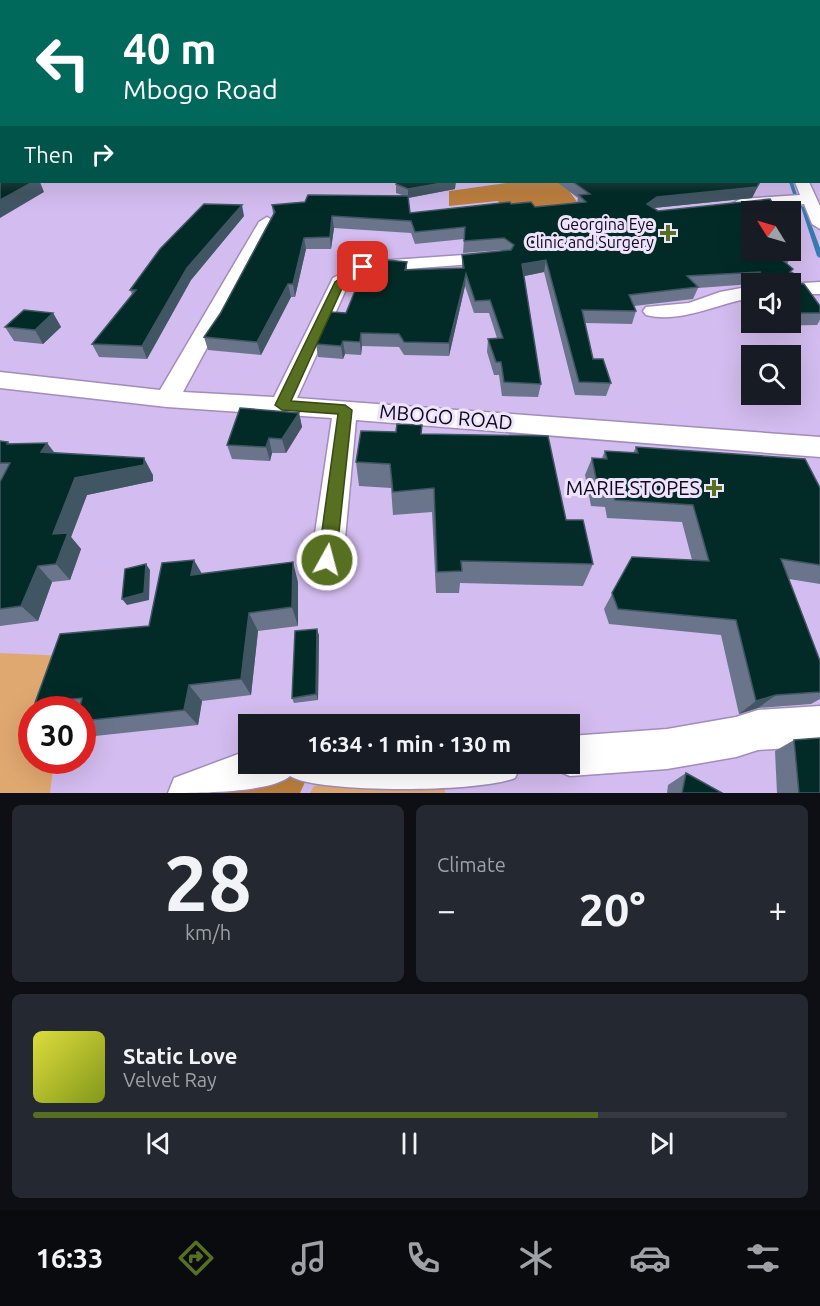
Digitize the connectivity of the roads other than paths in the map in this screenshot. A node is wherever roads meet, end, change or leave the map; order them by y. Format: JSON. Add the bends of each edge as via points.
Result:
{"nodes":[{"id":1,"x":802,"y":183,"type":"edge"},
{"id":2,"x":810,"y":199,"type":"junction"},
{"id":3,"x":718,"y":207,"type":"edge"},
{"id":4,"x":267,"y":222,"type":"edge"},
{"id":5,"x":820,"y":224,"type":"edge"},
{"id":6,"x":501,"y":257,"type":"edge"},
{"id":7,"x":801,"y":288,"type":"edge"},
{"id":8,"x":820,"y":288,"type":"edge"},
{"id":9,"x":741,"y":294,"type":"edge"},
{"id":10,"x":653,"y":311,"type":"dead end"},
{"id":11,"x":0,"y":380,"type":"edge"},
{"id":12,"x":167,"y":399,"type":"junction"},
{"id":13,"x":282,"y":405,"type":"junction"},
{"id":14,"x":345,"y":410,"type":"junction"},
{"id":15,"x":820,"y":447,"type":"edge"},
{"id":16,"x":327,"y":560,"type":"dead end"},
{"id":17,"x":820,"y":726,"type":"edge"},
{"id":18,"x":580,"y":755,"type":"edge"},
{"id":19,"x":238,"y":774,"type":"edge"},
{"id":20,"x":332,"y":774,"type":"edge"},
{"id":21,"x":401,"y":774,"type":"edge"},
{"id":22,"x":189,"y":793,"type":"edge"}],
"edges":[{"from":1,"to":2,"type":"street"},
{"from":2,"to":3,"type":"street"},
{"from":2,"to":5,"type":"street"},
{"from":4,"to":12,"type":"street"},
{"from":6,"to":13,"type":"street","via":[[374,265],[351,273],[340,282]]},
{"from":7,"to":8,"type":"street"},
{"from":9,"to":10,"type":"street","via":[[691,309]]},
{"from":11,"to":12,"type":"street","name":"MBOGO ROAD"},
{"from":12,"to":13,"type":"street","name":"MBOGO ROAD"},
{"from":13,"to":14,"type":"street","name":"MBOGO ROAD"},
{"from":14,"to":15,"type":"street","name":"MBOGO ROAD"},
{"from":14,"to":16,"type":"street"},
{"from":17,"to":18,"type":"street","via":[[758,730],[667,748]]},
{"from":19,"to":22,"type":"street"},
{"from":20,"to":21,"type":"street"}]}
